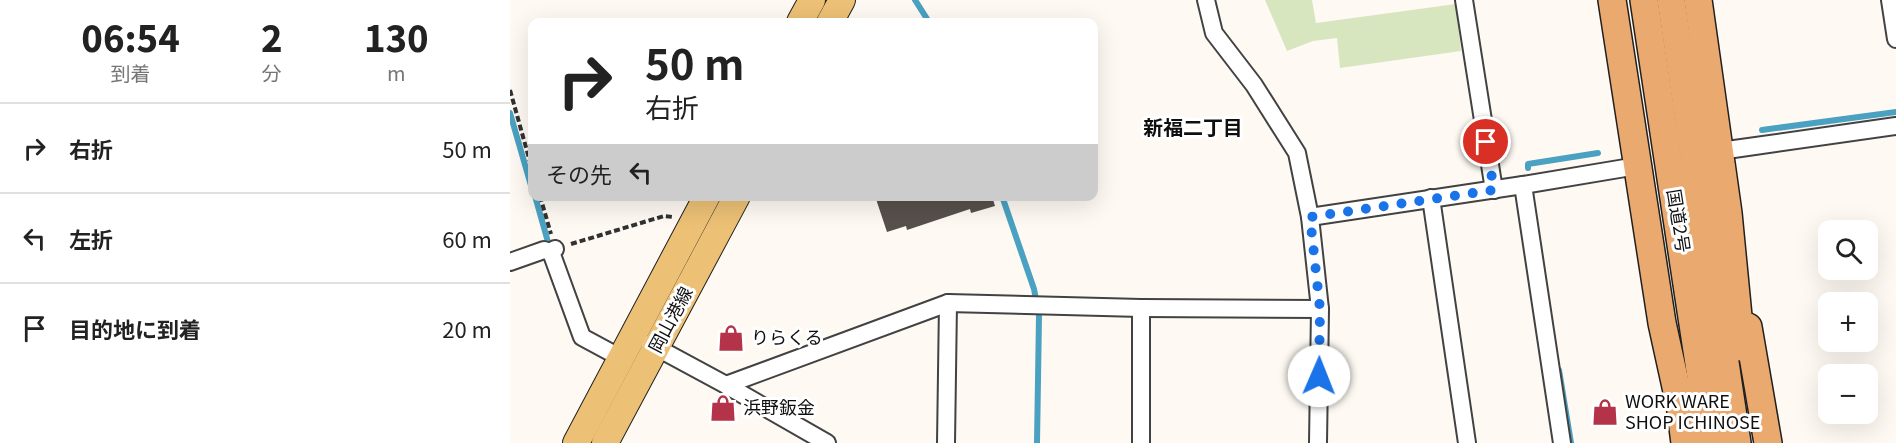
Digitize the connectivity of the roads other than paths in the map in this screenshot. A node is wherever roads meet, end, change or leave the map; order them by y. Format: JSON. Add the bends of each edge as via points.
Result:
{"nodes":[{"id":1,"x":812,"y":0,"type":"edge"},
{"id":2,"x":842,"y":0,"type":"edge"},
{"id":3,"x":1206,"y":0,"type":"edge"},
{"id":4,"x":1464,"y":0,"type":"edge"},
{"id":5,"x":1612,"y":0,"type":"edge"},
{"id":6,"x":1644,"y":0,"type":"edge"},
{"id":7,"x":1671,"y":0,"type":"edge"},
{"id":8,"x":1698,"y":0,"type":"edge"},
{"id":9,"x":1890,"y":0,"type":"edge"},
{"id":10,"x":802,"y":18,"type":"edge"},
{"id":11,"x":832,"y":18,"type":"edge"},
{"id":12,"x":1896,"y":39,"type":"edge"},
{"id":13,"x":1896,"y":126,"type":"edge"},
{"id":14,"x":1720,"y":151,"type":"junction"},
{"id":15,"x":1637,"y":166,"type":"junction"},
{"id":16,"x":1670,"y":173,"type":"junction"},
{"id":17,"x":1523,"y":185,"type":"junction"},
{"id":18,"x":1494,"y":190,"type":"junction"},
{"id":19,"x":1431,"y":198,"type":"junction"},
{"id":20,"x":704,"y":201,"type":"edge"},
{"id":21,"x":734,"y":201,"type":"edge"},
{"id":22,"x":1728,"y":213,"type":"junction"},
{"id":23,"x":1310,"y":217,"type":"junction"},
{"id":24,"x":510,"y":262,"type":"edge"},
{"id":25,"x":948,"y":303,"type":"junction"},
{"id":26,"x":1141,"y":308,"type":"junction"},
{"id":27,"x":1320,"y":309,"type":"junction"},
{"id":28,"x":633,"y":334,"type":"junction"},
{"id":29,"x":656,"y":348,"type":"junction"},
{"id":30,"x":621,"y":358,"type":"junction"},
{"id":31,"x":726,"y":385,"type":"junction"},
{"id":32,"x":1680,"y":405,"type":"junction"},
{"id":33,"x":818,"y":441,"type":"edge"},
{"id":34,"x":576,"y":443,"type":"edge"},
{"id":35,"x":605,"y":443,"type":"edge"},
{"id":36,"x":946,"y":443,"type":"edge"},
{"id":37,"x":1141,"y":443,"type":"edge"},
{"id":38,"x":1318,"y":443,"type":"edge"},
{"id":39,"x":1467,"y":443,"type":"edge"},
{"id":40,"x":1562,"y":443,"type":"edge"},
{"id":41,"x":1685,"y":443,"type":"edge"},
{"id":42,"x":1711,"y":443,"type":"edge"},
{"id":43,"x":1737,"y":443,"type":"edge"},
{"id":44,"x":1752,"y":443,"type":"edge"},
{"id":45,"x":1768,"y":443,"type":"edge"}],
"edges":[{"from":1,"to":10,"type":"main road"},
{"from":2,"to":11,"type":"main road"},
{"from":3,"to":23,"type":"street","via":[[1214,33],[1254,85],[1297,153]]},
{"from":4,"to":18,"type":"street"},
{"from":5,"to":15,"type":"highway"},
{"from":6,"to":16,"type":"highway","name":"国道2号"},
{"from":7,"to":43,"type":"highway","name":"国道2号"},
{"from":8,"to":14,"type":"highway"},
{"from":9,"to":12,"type":"street"},
{"from":13,"to":14,"type":"street"},
{"from":14,"to":22,"type":"highway"},
{"from":15,"to":17,"type":"street"},
{"from":15,"to":32,"type":"highway","via":[[1662,323]]},
{"from":16,"to":32,"type":"highway","via":[[1660,214]]},
{"from":16,"to":42,"type":"highway","name":"国道2号"},
{"from":17,"to":18,"type":"street"},
{"from":17,"to":40,"type":"street"},
{"from":18,"to":19,"type":"street"},
{"from":19,"to":23,"type":"street"},
{"from":19,"to":39,"type":"street"},
{"from":20,"to":28,"type":"main road","name":"岡山港線"},
{"from":21,"to":29,"type":"main road","name":"岡山港線"},
{"from":22,"to":44,"type":"highway"},
{"from":22,"to":45,"type":"highway"},
{"from":23,"to":27,"type":"street"},
{"from":24,"to":30,"type":"street","via":[[544,250],[553,251],[582,337]]},
{"from":25,"to":26,"type":"street"},
{"from":25,"to":31,"type":"street"},
{"from":25,"to":36,"type":"street"},
{"from":26,"to":27,"type":"street"},
{"from":26,"to":37,"type":"street"},
{"from":27,"to":38,"type":"street"},
{"from":28,"to":29,"type":"street"},
{"from":28,"to":30,"type":"main road","name":"岡山港線"},
{"from":29,"to":31,"type":"street"},
{"from":29,"to":35,"type":"main road","name":"岡山港線"},
{"from":30,"to":34,"type":"main road","name":"岡山港線"},
{"from":31,"to":33,"type":"street"},
{"from":32,"to":41,"type":"highway"}]}
